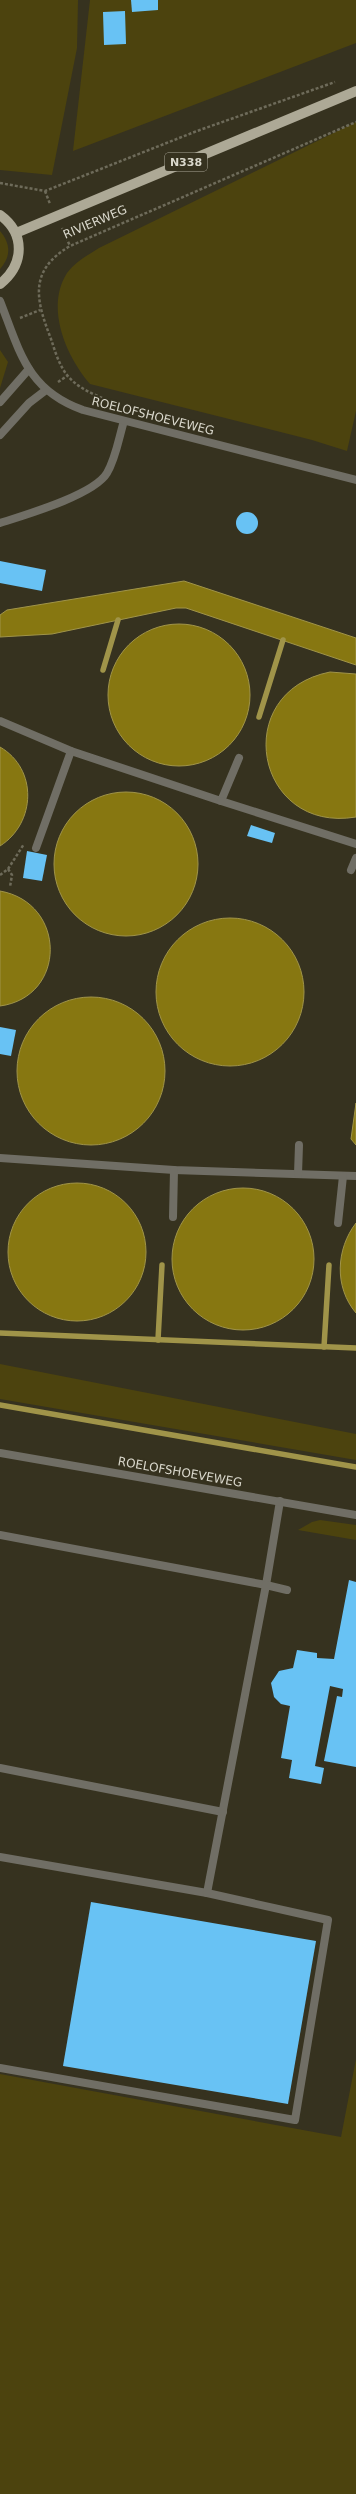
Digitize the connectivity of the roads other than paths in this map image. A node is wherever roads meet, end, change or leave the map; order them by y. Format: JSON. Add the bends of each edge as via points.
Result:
{"nodes":[{"id":1,"x":356,"y":91,"type":"edge"},
{"id":2,"x":0,"y":215,"type":"edge"},
{"id":3,"x":16,"y":233,"type":"junction"},
{"id":4,"x":0,"y":284,"type":"edge"},
{"id":5,"x":0,"y":301,"type":"edge"},
{"id":6,"x":28,"y":368,"type":"junction"},
{"id":7,"x":46,"y":390,"type":"junction"},
{"id":8,"x":0,"y":402,"type":"edge"},
{"id":9,"x":124,"y":421,"type":"junction"},
{"id":10,"x":0,"y":435,"type":"edge"},
{"id":11,"x":356,"y":480,"type":"edge"},
{"id":12,"x":0,"y":523,"type":"edge"},
{"id":13,"x":0,"y":721,"type":"edge"},
{"id":14,"x":71,"y":751,"type":"junction"},
{"id":15,"x":239,"y":758,"type":"dead end"},
{"id":16,"x":221,"y":801,"type":"junction"},
{"id":17,"x":356,"y":844,"type":"edge"},
{"id":18,"x":36,"y":848,"type":"dead end"},
{"id":19,"x":356,"y":858,"type":"edge"},
{"id":20,"x":351,"y":870,"type":"dead end"},
{"id":21,"x":299,"y":1145,"type":"dead end"},
{"id":22,"x":0,"y":1158,"type":"edge"},
{"id":23,"x":174,"y":1170,"type":"junction"},
{"id":24,"x":298,"y":1174,"type":"junction"},
{"id":25,"x":343,"y":1176,"type":"junction"},
{"id":26,"x":356,"y":1176,"type":"edge"},
{"id":27,"x":173,"y":1217,"type":"dead end"},
{"id":28,"x":338,"y":1223,"type":"dead end"},
{"id":29,"x":0,"y":1453,"type":"edge"},
{"id":30,"x":280,"y":1501,"type":"junction"},
{"id":31,"x":356,"y":1515,"type":"edge"},
{"id":32,"x":0,"y":1535,"type":"edge"},
{"id":33,"x":266,"y":1585,"type":"junction"},
{"id":34,"x":286,"y":1590,"type":"dead end"},
{"id":35,"x":0,"y":1768,"type":"edge"},
{"id":36,"x":223,"y":1812,"type":"junction"},
{"id":37,"x":0,"y":1857,"type":"edge"},
{"id":38,"x":207,"y":1893,"type":"junction"},
{"id":39,"x":0,"y":2068,"type":"edge"}],
"edges":[{"from":1,"to":3,"type":"main road","name":"RIVIERWEG","number":"N338"},
{"from":2,"to":3,"type":"main road","via":[[10,223]]},
{"from":3,"to":4,"type":"main road","via":[[20,248],[18,263],[10,276]]},
{"from":5,"to":6,"type":"street","name":"ROELOFSHOEVEWEG"},
{"from":6,"to":7,"type":"street","name":"ROELOFSHOEVEWEG"},
{"from":6,"to":8,"type":"street"},
{"from":7,"to":9,"type":"street","name":"ROELOFSHOEVEWEG","via":[[63,403]]},
{"from":7,"to":10,"type":"street","via":[[29,403]]},
{"from":9,"to":11,"type":"street","name":"ROELOFSHOEVEWEG"},
{"from":9,"to":12,"type":"street","via":[[111,465],[95,485],[46,508]]},
{"from":13,"to":14,"type":"street"},
{"from":14,"to":16,"type":"street"},
{"from":14,"to":18,"type":"street"},
{"from":15,"to":16,"type":"street"},
{"from":16,"to":17,"type":"street"},
{"from":19,"to":20,"type":"street"},
{"from":21,"to":24,"type":"street"},
{"from":22,"to":23,"type":"street"},
{"from":23,"to":24,"type":"street"},
{"from":23,"to":27,"type":"street"},
{"from":24,"to":25,"type":"street"},
{"from":25,"to":26,"type":"street"},
{"from":25,"to":28,"type":"street"},
{"from":29,"to":30,"type":"street","name":"ROELOFSHOEVEWEG"},
{"from":30,"to":31,"type":"street","name":"ROELOFSHOEVEWEG"},
{"from":30,"to":33,"type":"street"},
{"from":32,"to":33,"type":"street"},
{"from":33,"to":34,"type":"street"},
{"from":33,"to":36,"type":"street"},
{"from":35,"to":36,"type":"street"},
{"from":36,"to":38,"type":"street"},
{"from":37,"to":38,"type":"street"},
{"from":38,"to":39,"type":"street","via":[[328,1920],[295,2120]]}]}
